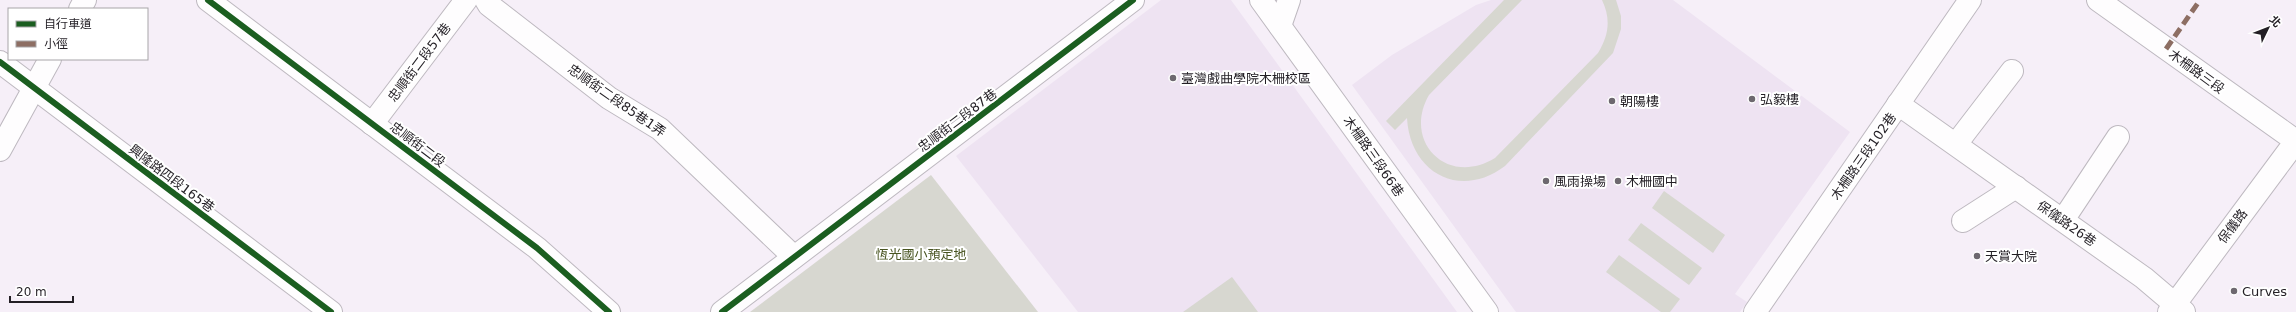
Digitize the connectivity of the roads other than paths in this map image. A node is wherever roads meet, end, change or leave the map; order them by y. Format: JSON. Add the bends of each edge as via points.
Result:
{"nodes":[{"id":1,"x":208,"y":0,"type":"edge"},
{"id":2,"x":466,"y":0,"type":"edge"},
{"id":3,"x":486,"y":0,"type":"edge"},
{"id":4,"x":1133,"y":0,"type":"edge"},
{"id":5,"x":1261,"y":0,"type":"edge"},
{"id":6,"x":1289,"y":0,"type":"edge"},
{"id":7,"x":1970,"y":0,"type":"edge"},
{"id":8,"x":2098,"y":0,"type":"edge"},
{"id":9,"x":1280,"y":26,"type":"junction"},
{"id":10,"x":49,"y":60,"type":"edge"},
{"id":11,"x":0,"y":62,"type":"edge"},
{"id":12,"x":2012,"y":71,"type":"dead end"},
{"id":13,"x":33,"y":87,"type":"junction"},
{"id":14,"x":1898,"y":104,"type":"junction"},
{"id":15,"x":372,"y":124,"type":"junction"},
{"id":16,"x":2118,"y":137,"type":"dead end"},
{"id":17,"x":2296,"y":141,"type":"edge"},
{"id":18,"x":1956,"y":144,"type":"junction"},
{"id":19,"x":0,"y":150,"type":"edge"},
{"id":20,"x":2016,"y":187,"type":"junction"},
{"id":21,"x":2063,"y":220,"type":"junction"},
{"id":22,"x":1963,"y":221,"type":"dead end"},
{"id":23,"x":794,"y":257,"type":"junction"},
{"id":24,"x":319,"y":308,"type":"edge"},
{"id":25,"x":2176,"y":309,"type":"edge"},
{"id":26,"x":609,"y":312,"type":"edge"},
{"id":27,"x":722,"y":312,"type":"edge"},
{"id":28,"x":1487,"y":312,"type":"edge"},
{"id":29,"x":1755,"y":312,"type":"edge"}],
"edges":[{"from":1,"to":15,"type":"street","name":"忠順街二段"},
{"from":2,"to":15,"type":"street","name":"忠順街二段57巷"},
{"from":3,"to":23,"type":"street","name":"忠順街二段85巷1弄","via":[[489,5],[609,98],[660,129]]},
{"from":4,"to":23,"type":"street","name":"忠順街二段87巷"},
{"from":5,"to":9,"type":"street","name":"木柵路三段66巷"},
{"from":6,"to":9,"type":"street"},
{"from":7,"to":14,"type":"street","name":"木柵路三段102巷"},
{"from":8,"to":17,"type":"street","name":"木柵路三段"},
{"from":9,"to":28,"type":"street","name":"木柵路三段66巷"},
{"from":10,"to":13,"type":"street"},
{"from":11,"to":13,"type":"street","name":"興隆路四段165巷"},
{"from":12,"to":18,"type":"street"},
{"from":13,"to":19,"type":"street"},
{"from":13,"to":24,"type":"street","name":"興隆路四段165巷"},
{"from":14,"to":18,"type":"street","name":"保儀路26巷"},
{"from":14,"to":29,"type":"street","name":"木柵路三段102巷"},
{"from":15,"to":26,"type":"street","name":"忠順街二段","via":[[537,248]]},
{"from":16,"to":21,"type":"street"},
{"from":17,"to":25,"type":"street","name":"保儀路","via":[[2192,279]]},
{"from":18,"to":20,"type":"street","name":"保儀路26巷"},
{"from":20,"to":21,"type":"street","name":"保儀路26巷"},
{"from":20,"to":22,"type":"street"},
{"from":21,"to":25,"type":"street","name":"保儀路26巷","via":[[2144,278]]},
{"from":23,"to":27,"type":"street","name":"忠順街二段87巷"}]}
